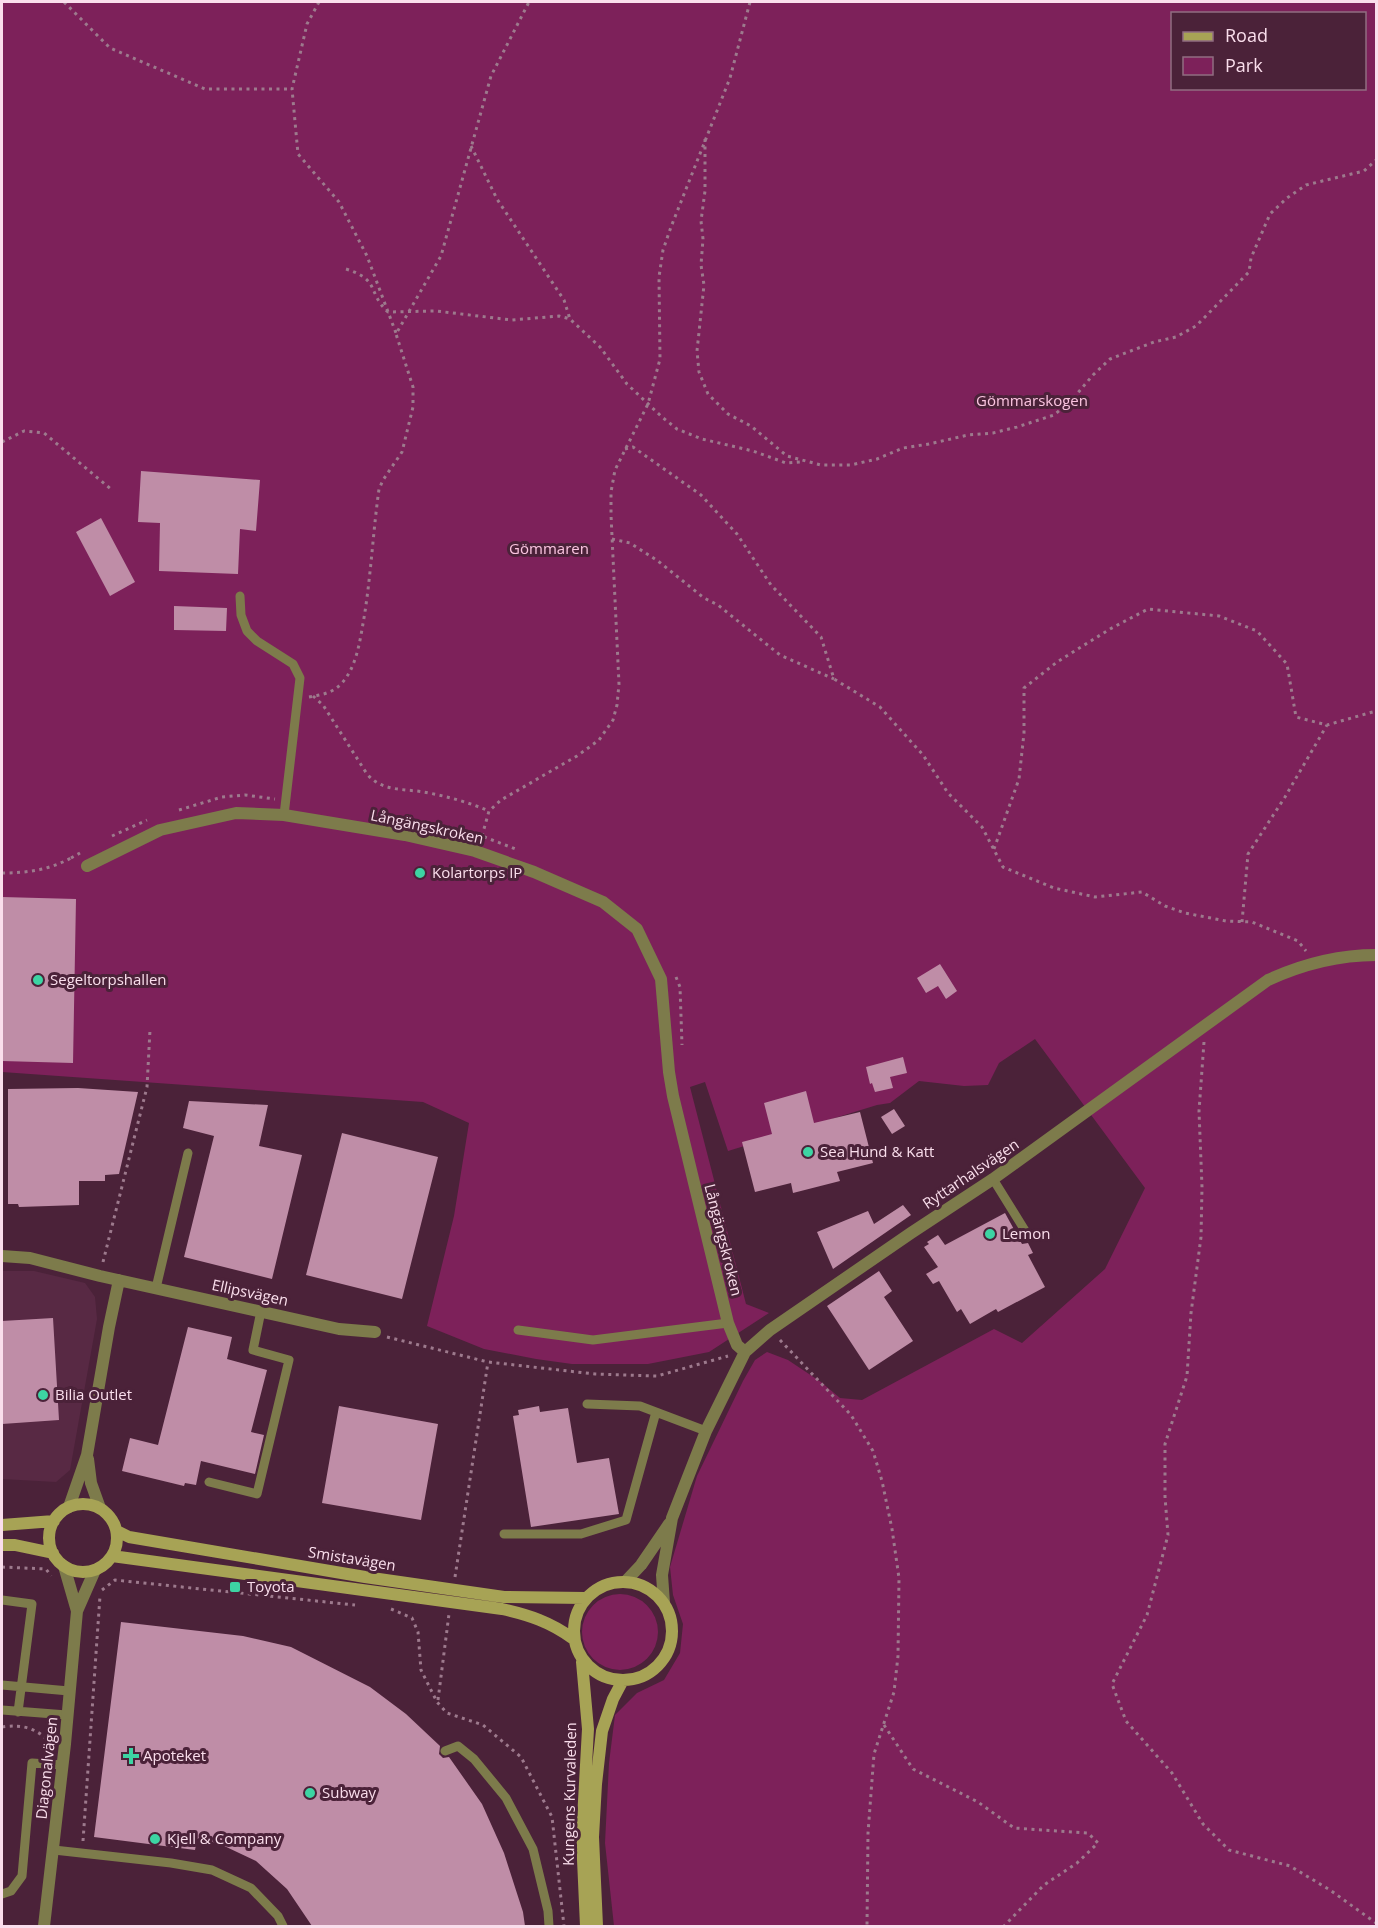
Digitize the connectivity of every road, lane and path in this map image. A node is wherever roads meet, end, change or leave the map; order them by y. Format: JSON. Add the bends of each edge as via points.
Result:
{"nodes":[{"id":1,"x":64,"y":2,"type":"edge"},
{"id":2,"x":319,"y":2,"type":"edge"},
{"id":3,"x":530,"y":2,"type":"edge"},
{"id":4,"x":750,"y":2,"type":"edge"},
{"id":5,"x":292,"y":89,"type":"junction"},
{"id":6,"x":705,"y":139,"type":"junction"},
{"id":7,"x":471,"y":146,"type":"junction"},
{"id":8,"x":1377,"y":160,"type":"edge"},
{"id":9,"x":346,"y":269,"type":"dead end"},
{"id":10,"x":388,"y":312,"type":"junction"},
{"id":11,"x":409,"y":312,"type":"junction"},
{"id":12,"x":570,"y":319,"type":"junction"},
{"id":13,"x":396,"y":334,"type":"junction"},
{"id":14,"x":648,"y":404,"type":"junction"},
{"id":15,"x":2,"y":442,"type":"edge"},
{"id":16,"x":625,"y":449,"type":"junction"},
{"id":17,"x":802,"y":461,"type":"junction"},
{"id":18,"x":112,"y":490,"type":"dead end"},
{"id":19,"x":612,"y":539,"type":"junction"},
{"id":20,"x":240,"y":596,"type":"dead end"},
{"id":21,"x":834,"y":679,"type":"junction"},
{"id":22,"x":313,"y":696,"type":"junction"},
{"id":23,"x":298,"y":699,"type":"junction"},
{"id":24,"x":1377,"y":711,"type":"edge"},
{"id":25,"x":1327,"y":725,"type":"junction"},
{"id":26,"x":286,"y":800,"type":"junction"},
{"id":27,"x":489,"y":811,"type":"junction"},
{"id":28,"x":170,"y":813,"type":"dead end"},
{"id":29,"x":284,"y":815,"type":"junction"},
{"id":30,"x":149,"y":819,"type":"dead end"},
{"id":31,"x":459,"y":832,"type":"dead end"},
{"id":32,"x":482,"y":836,"type":"junction"},
{"id":33,"x":104,"y":841,"type":"dead end"},
{"id":34,"x":87,"y":849,"type":"dead end"},
{"id":35,"x":994,"y":849,"type":"junction"},
{"id":36,"x":523,"y":852,"type":"dead end"},
{"id":37,"x":71,"y":858,"type":"junction"},
{"id":38,"x":87,"y":866,"type":"joint"},
{"id":39,"x":2,"y":873,"type":"edge"},
{"id":40,"x":1242,"y":921,"type":"junction"},
{"id":41,"x":1377,"y":955,"type":"edge"},
{"id":42,"x":1314,"y":962,"type":"junction"},
{"id":43,"x":675,"y":976,"type":"dead end"},
{"id":44,"x":1205,"y":1026,"type":"junction"},
{"id":45,"x":150,"y":1030,"type":"dead end"},
{"id":46,"x":683,"y":1054,"type":"dead end"},
{"id":47,"x":188,"y":1153,"type":"dead end"},
{"id":48,"x":993,"y":1179,"type":"junction"},
{"id":49,"x":1029,"y":1237,"type":"dead end"},
{"id":50,"x":2,"y":1256,"type":"edge"},
{"id":51,"x":100,"y":1276,"type":"junction"},
{"id":52,"x":119,"y":1280,"type":"junction"},
{"id":53,"x":156,"y":1288,"type":"junction"},
{"id":54,"x":261,"y":1311,"type":"junction"},
{"id":55,"x":728,"y":1323,"type":"junction"},
{"id":56,"x":518,"y":1330,"type":"dead end"},
{"id":57,"x":770,"y":1330,"type":"junction"},
{"id":58,"x":375,"y":1332,"type":"joint"},
{"id":59,"x":744,"y":1352,"type":"junction"},
{"id":60,"x":488,"y":1362,"type":"junction"},
{"id":61,"x":587,"y":1404,"type":"dead end"},
{"id":62,"x":656,"y":1412,"type":"junction"},
{"id":63,"x":706,"y":1431,"type":"junction"},
{"id":64,"x":87,"y":1455,"type":"junction"},
{"id":65,"x":208,"y":1482,"type":"dead end"},
{"id":66,"x":69,"y":1508,"type":"junction"},
{"id":67,"x":100,"y":1508,"type":"junction"},
{"id":68,"x":672,"y":1518,"type":"junction"},
{"id":69,"x":54,"y":1521,"type":"junction"},
{"id":70,"x":2,"y":1525,"type":"edge"},
{"id":71,"x":117,"y":1532,"type":"junction"},
{"id":72,"x":504,"y":1534,"type":"dead end"},
{"id":73,"x":2,"y":1545,"type":"edge"},
{"id":74,"x":53,"y":1553,"type":"junction"},
{"id":75,"x":112,"y":1556,"type":"junction"},
{"id":76,"x":64,"y":1566,"type":"junction"},
{"id":77,"x":2,"y":1567,"type":"edge"},
{"id":78,"x":95,"y":1570,"type":"junction"},
{"id":79,"x":625,"y":1582,"type":"junction"},
{"id":80,"x":454,"y":1584,"type":"dead end"},
{"id":81,"x":71,"y":1589,"type":"junction"},
{"id":82,"x":585,"y":1598,"type":"junction"},
{"id":83,"x":2,"y":1600,"type":"edge"},
{"id":84,"x":664,"y":1603,"type":"junction"},
{"id":85,"x":366,"y":1606,"type":"dead end"},
{"id":86,"x":390,"y":1608,"type":"dead end"},
{"id":87,"x":77,"y":1611,"type":"junction"},
{"id":88,"x":450,"y":1612,"type":"dead end"},
{"id":89,"x":572,"y":1638,"type":"junction"},
{"id":90,"x":582,"y":1662,"type":"junction"},
{"id":91,"x":622,"y":1682,"type":"junction"},
{"id":92,"x":2,"y":1684,"type":"edge"},
{"id":93,"x":21,"y":1687,"type":"junction"},
{"id":94,"x":69,"y":1692,"type":"junction"},
{"id":95,"x":437,"y":1702,"type":"junction"},
{"id":96,"x":2,"y":1710,"type":"edge"},
{"id":97,"x":18,"y":1712,"type":"junction"},
{"id":98,"x":67,"y":1715,"type":"junction"},
{"id":99,"x":883,"y":1725,"type":"junction"},
{"id":100,"x":2,"y":1727,"type":"edge"},
{"id":101,"x":65,"y":1744,"type":"junction"},
{"id":102,"x":445,"y":1751,"type":"dead end"},
{"id":103,"x":63,"y":1765,"type":"junction"},
{"id":104,"x":54,"y":1850,"type":"junction"},
{"id":105,"x":82,"y":1853,"type":"junction"},
{"id":106,"x":2,"y":1894,"type":"edge"},
{"id":107,"x":1377,"y":1923,"type":"edge"},
{"id":108,"x":44,"y":1926,"type":"edge"},
{"id":109,"x":283,"y":1926,"type":"edge"},
{"id":110,"x":549,"y":1926,"type":"edge"},
{"id":111,"x":564,"y":1926,"type":"edge"},
{"id":112,"x":586,"y":1926,"type":"edge"},
{"id":113,"x":597,"y":1926,"type":"edge"},
{"id":114,"x":867,"y":1926,"type":"edge"},
{"id":115,"x":1004,"y":1926,"type":"edge"}],
"edges":[{"from":1,"to":5,"type":"path","via":[[110,48],[205,89]]},
{"from":2,"to":5,"type":"path","via":[[307,24]]},
{"from":3,"to":7,"type":"path","via":[[491,76]]},
{"from":4,"to":6,"type":"path","via":[[730,78]]},
{"from":5,"to":10,"type":"path","via":[[298,154],[339,202],[367,256]]},
{"from":6,"to":14,"type":"path","via":[[663,250],[659,277],[660,359]]},
{"from":6,"to":17,"type":"path","via":[[699,372],[708,394],[728,414],[751,426],[787,456]]},
{"from":7,"to":11,"type":"path","via":[[441,256]]},
{"from":7,"to":12,"type":"path","via":[[498,199],[564,300]]},
{"from":8,"to":17,"type":"path","via":[[1364,171],[1306,185],[1287,198],[1270,214],[1257,241],[1249,272],[1196,326],[1176,337],[1110,359],[1054,415],[993,433],[903,448],[851,465]]},
{"from":9,"to":10,"type":"path","via":[[369,281]]},
{"from":10,"to":11,"type":"path"},
{"from":10,"to":13,"type":"path"},
{"from":11,"to":12,"type":"path","via":[[436,311],[512,320],[559,316]]},
{"from":11,"to":13,"type":"path"},
{"from":12,"to":14,"type":"path","via":[[600,347],[627,384]]},
{"from":13,"to":22,"type":"path","via":[[412,387],[407,437],[402,453],[379,489],[370,583],[356,657],[341,685],[329,693]]},
{"from":14,"to":16,"type":"path"},
{"from":14,"to":17,"type":"path","via":[[677,429],[702,440],[786,463]]},
{"from":15,"to":18,"type":"path","via":[[24,431],[44,434]]},
{"from":16,"to":19,"type":"path","via":[[615,470],[611,492]]},
{"from":16,"to":21,"type":"path","via":[[633,447],[701,495],[737,534],[771,585],[821,637]]},
{"from":19,"to":21,"type":"path","via":[[630,543],[658,561],[780,654]]},
{"from":19,"to":27,"type":"path","via":[[619,684],[613,720],[598,740],[577,756]]},
{"from":20,"to":23,"type":"lane","via":[[247,631],[292,664],[300,678]]},
{"from":21,"to":35,"type":"path","via":[[880,707],[922,755],[948,794],[982,827]]},
{"from":22,"to":23,"type":"path"},
{"from":22,"to":27,"type":"path","via":[[373,781],[381,786],[428,792]]},
{"from":23,"to":26,"type":"lane"},
{"from":24,"to":25,"type":"path"},
{"from":25,"to":35,"type":"path","via":[[1296,717],[1287,664],[1257,631],[1219,616],[1148,609],[1110,628],[1024,688],[1019,779]]},
{"from":25,"to":40,"type":"path","via":[[1248,854]]},
{"from":26,"to":28,"type":"path","via":[[244,795],[222,797]]},
{"from":26,"to":29,"type":"lane"},
{"from":27,"to":32,"type":"path"},
{"from":29,"to":38,"type":"street","name":"Långängskroken","via":[[236,813],[160,830]]},
{"from":29,"to":55,"type":"street","name":"Långängskroken","via":[[475,850],[603,902],[637,929],[661,979],[673,1096]]},
{"from":30,"to":33,"type":"path"},
{"from":31,"to":32,"type":"path"},
{"from":32,"to":36,"type":"path"},
{"from":34,"to":37,"type":"path"},
{"from":35,"to":40,"type":"path","via":[[1004,867],[1054,888],[1095,897],[1142,892],[1185,913]]},
{"from":37,"to":38,"type":"path"},
{"from":37,"to":39,"type":"path","via":[[57,866],[26,873]]},
{"from":40,"to":42,"type":"path","via":[[1298,941]]},
{"from":41,"to":42,"type":"street","name":"Ryttarhalsvägen"},
{"from":42,"to":44,"type":"street","name":"Ryttarhalsvägen","via":[[1268,980]]},
{"from":43,"to":46,"type":"path","via":[[680,987]]},
{"from":44,"to":48,"type":"street","name":"Ryttarhalsvägen"},
{"from":44,"to":107,"type":"path","via":[[1199,1111],[1201,1237],[1187,1376],[1165,1444],[1168,1534],[1147,1615],[1112,1684],[1126,1721],[1172,1773],[1203,1824],[1229,1850],[1290,1866]]},
{"from":45,"to":51,"type":"path","via":[[147,1087]]},
{"from":47,"to":53,"type":"lane"},
{"from":48,"to":49,"type":"lane"},
{"from":48,"to":57,"type":"street","name":"Ryttarhalsvägen"},
{"from":50,"to":51,"type":"street","name":"Ellipsvägen","via":[[30,1258]]},
{"from":51,"to":52,"type":"street","name":"Ellipsvägen"},
{"from":52,"to":53,"type":"street","name":"Ellipsvägen"},
{"from":52,"to":64,"type":"street"},
{"from":53,"to":54,"type":"street","name":"Ellipsvägen"},
{"from":54,"to":58,"type":"street","name":"Ellipsvägen","via":[[339,1329]]},
{"from":54,"to":65,"type":"lane","via":[[253,1350],[289,1360],[257,1494]]},
{"from":55,"to":56,"type":"lane","via":[[593,1340]]},
{"from":55,"to":59,"type":"street","name":"Långängskroken"},
{"from":57,"to":59,"type":"street","name":"Ryttarhalsvägen"},
{"from":57,"to":99,"type":"path","via":[[851,1415],[873,1451],[882,1481],[899,1578],[900,1613],[897,1678]]},
{"from":58,"to":60,"type":"path"},
{"from":59,"to":60,"type":"path","via":[[657,1376],[595,1374]]},
{"from":59,"to":63,"type":"street","name":"Ryttarhalsvägen"},
{"from":60,"to":80,"type":"path"},
{"from":61,"to":62,"type":"lane","via":[[640,1406]]},
{"from":62,"to":63,"type":"lane"},
{"from":62,"to":72,"type":"lane","via":[[626,1520],[581,1534]]},
{"from":63,"to":68,"type":"street","name":"Ryttarhalsvägen"},
{"from":64,"to":66,"type":"street"},
{"from":64,"to":67,"type":"street"},
{"from":66,"to":67,"type":"street","via":[[86,1504]]},
{"from":66,"to":69,"type":"street"},
{"from":67,"to":71,"type":"street"},
{"from":68,"to":79,"type":"street","name":"Ryttarhalsvägen"},
{"from":68,"to":84,"type":"street","name":"Ryttarhalsvägen","via":[[662,1575]]},
{"from":69,"to":70,"type":"street"},
{"from":69,"to":74,"type":"street","via":[[50,1540]]},
{"from":71,"to":75,"type":"street"},
{"from":71,"to":82,"type":"street","name":"Smistavägen","via":[[481,1594]]},
{"from":73,"to":74,"type":"street"},
{"from":74,"to":76,"type":"street"},
{"from":75,"to":78,"type":"street"},
{"from":75,"to":89,"type":"street","name":"Smistavägen","via":[[502,1609],[530,1615]]},
{"from":76,"to":78,"type":"street","via":[[80,1572]]},
{"from":76,"to":81,"type":"street","name":"Diagonalvägen"},
{"from":77,"to":81,"type":"path","via":[[46,1569],[62,1589]]},
{"from":78,"to":87,"type":"street","name":"Diagonalvägen"},
{"from":79,"to":82,"type":"street","via":[[613,1582]]},
{"from":79,"to":84,"type":"street","via":[[651,1592]]},
{"from":81,"to":87,"type":"street","name":"Diagonalvägen"},
{"from":82,"to":89,"type":"street"},
{"from":83,"to":93,"type":"lane","via":[[32,1604]]},
{"from":84,"to":91,"type":"street","via":[[673,1629],[670,1646],[658,1668],[644,1678]]},
{"from":85,"to":105,"type":"path","via":[[115,1580],[100,1591]]},
{"from":86,"to":95,"type":"path","via":[[412,1618],[418,1632],[422,1670]]},
{"from":87,"to":94,"type":"street","name":"Diagonalvägen"},
{"from":88,"to":95,"type":"path"},
{"from":89,"to":90,"type":"street"},
{"from":90,"to":91,"type":"street"},
{"from":90,"to":112,"type":"street","name":"Kungens Kurvaleden","via":[[588,1729],[582,1837]]},
{"from":91,"to":113,"type":"street","name":"Kungens Kurvaleden","via":[[602,1731],[596,1784],[593,1837]]},
{"from":92,"to":93,"type":"lane"},
{"from":93,"to":94,"type":"lane"},
{"from":93,"to":97,"type":"lane"},
{"from":94,"to":98,"type":"street","name":"Diagonalvägen"},
{"from":95,"to":111,"type":"path","via":[[447,1713],[483,1725],[521,1757],[552,1817]]},
{"from":96,"to":97,"type":"lane"},
{"from":97,"to":98,"type":"lane"},
{"from":98,"to":101,"type":"street","name":"Diagonalvägen"},
{"from":99,"to":114,"type":"path","via":[[870,1781]]},
{"from":99,"to":115,"type":"path","via":[[913,1768],[978,1802],[1014,1828],[1088,1833],[1098,1843],[1044,1885]]},
{"from":100,"to":101,"type":"path","via":[[13,1725],[39,1731],[52,1744]]},
{"from":101,"to":103,"type":"street","name":"Diagonalvägen"},
{"from":102,"to":110,"type":"lane","via":[[458,1746],[506,1798],[533,1849]]},
{"from":103,"to":104,"type":"street","name":"Diagonalvägen"},
{"from":103,"to":106,"type":"lane","via":[[32,1763],[22,1876],[11,1891]]},
{"from":104,"to":105,"type":"lane"},
{"from":104,"to":108,"type":"street","name":"Diagonalvägen"},
{"from":105,"to":109,"type":"lane","via":[[212,1870],[251,1888]]}]}
